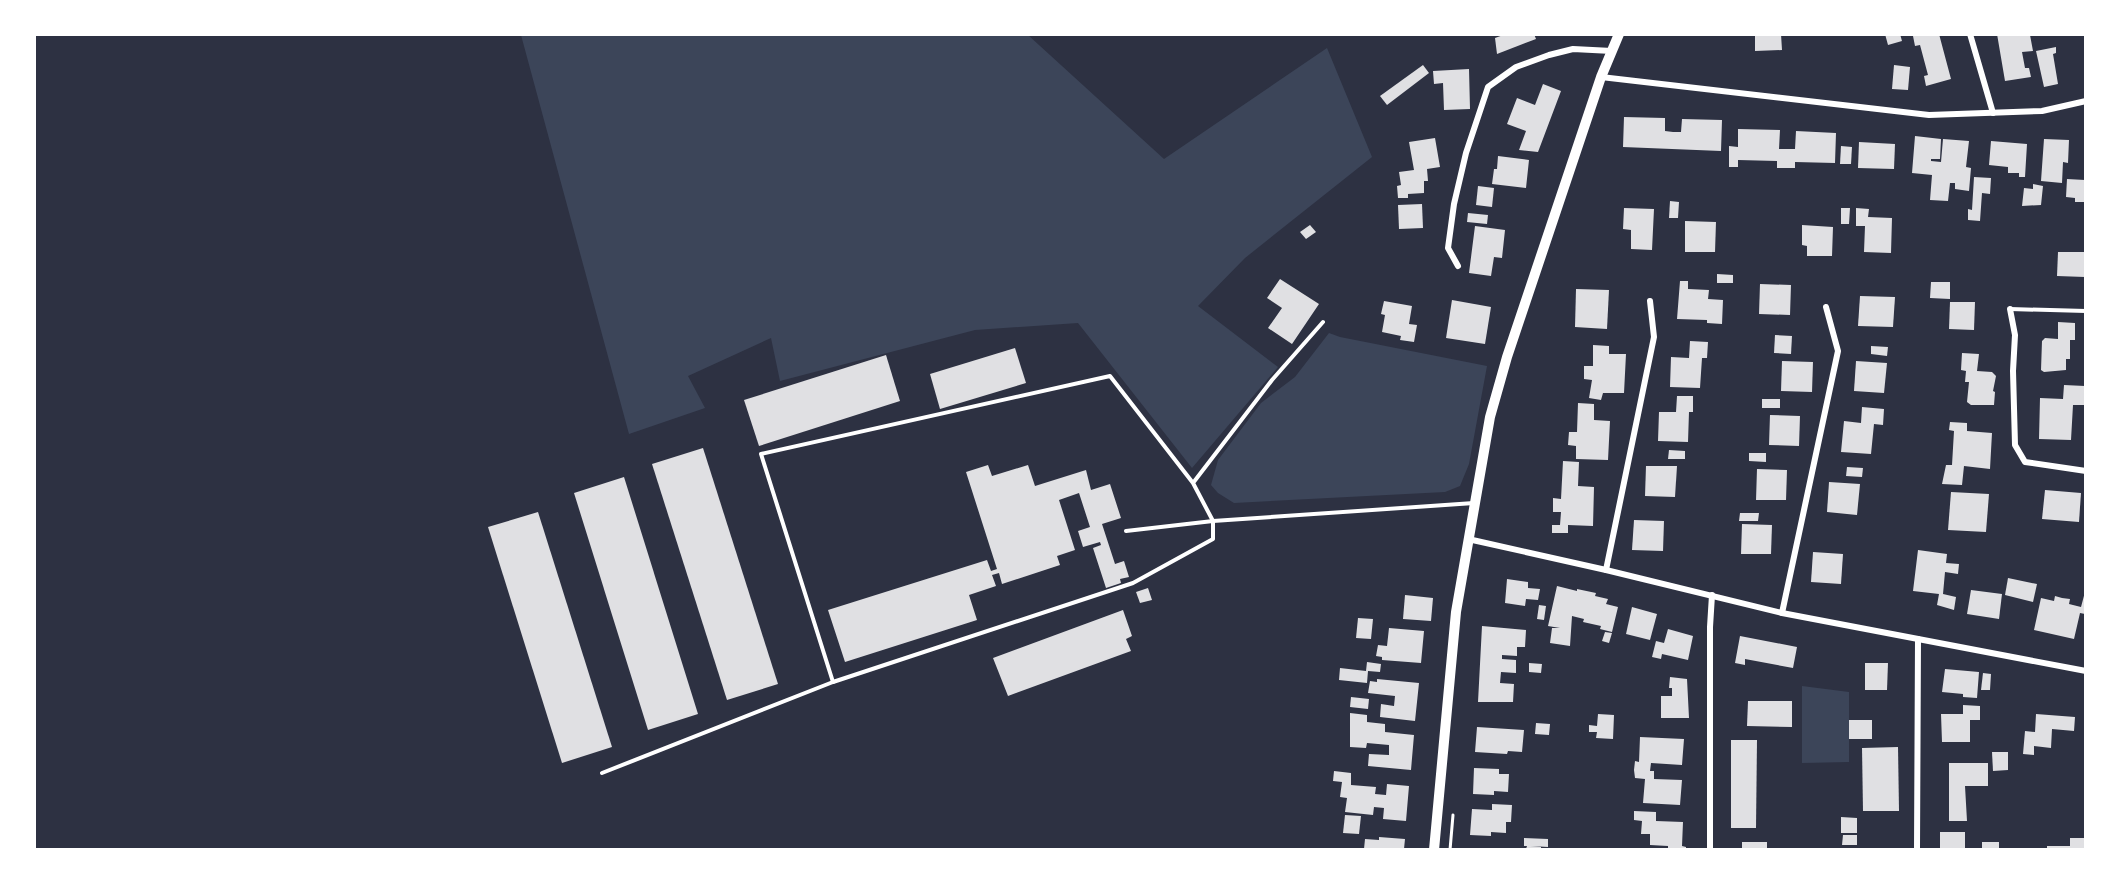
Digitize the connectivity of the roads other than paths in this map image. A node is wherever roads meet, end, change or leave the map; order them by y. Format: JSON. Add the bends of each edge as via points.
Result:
{"nodes":[{"id":1,"x":1619,"y":34,"type":"edge"},
{"id":2,"x":1970,"y":34,"type":"edge"},
{"id":3,"x":1612,"y":51,"type":"junction"},
{"id":4,"x":1601,"y":77,"type":"junction"},
{"id":5,"x":2085,"y":100,"type":"edge"},
{"id":6,"x":1992,"y":113,"type":"junction"},
{"id":7,"x":1458,"y":266,"type":"dead end"},
{"id":8,"x":1650,"y":301,"type":"dead end"},
{"id":9,"x":1826,"y":307,"type":"dead end"},
{"id":10,"x":2010,"y":309,"type":"joint"},
{"id":11,"x":2085,"y":310,"type":"edge"},
{"id":12,"x":1323,"y":322,"type":"dead end"},
{"id":13,"x":2085,"y":471,"type":"edge"},
{"id":14,"x":1193,"y":483,"type":"junction"},
{"id":15,"x":1474,"y":503,"type":"junction"},
{"id":16,"x":1213,"y":521,"type":"junction"},
{"id":17,"x":1126,"y":531,"type":"dead end"},
{"id":18,"x":1468,"y":539,"type":"junction"},
{"id":19,"x":1606,"y":570,"type":"junction"},
{"id":20,"x":1712,"y":596,"type":"junction"},
{"id":21,"x":1782,"y":613,"type":"junction"},
{"id":22,"x":1918,"y":639,"type":"junction"},
{"id":23,"x":2085,"y":670,"type":"edge"},
{"id":24,"x":834,"y":682,"type":"junction"},
{"id":25,"x":602,"y":773,"type":"dead end"},
{"id":26,"x":1434,"y":849,"type":"edge"},
{"id":27,"x":1710,"y":849,"type":"edge"},
{"id":28,"x":1917,"y":849,"type":"edge"}],
"edges":[{"from":1,"to":3,"type":"main road"},
{"from":2,"to":6,"type":"street"},
{"from":3,"to":4,"type":"main road"},
{"from":3,"to":7,"type":"street","via":[[1573,49],[1549,55],[1516,67],[1488,87],[1454,204],[1448,248]]},
{"from":4,"to":6,"type":"street","via":[[1929,115]]},
{"from":4,"to":15,"type":"main road","via":[[1507,357],[1490,417]]},
{"from":5,"to":6,"type":"street","via":[[2042,111]]},
{"from":8,"to":19,"type":"street","via":[[1654,338]]},
{"from":9,"to":21,"type":"street","via":[[1838,351]]},
{"from":10,"to":11,"type":"lane"},
{"from":10,"to":13,"type":"street","via":[[2015,335],[2015,446],[2025,462]]},
{"from":12,"to":14,"type":"lane","via":[[1272,380]]},
{"from":14,"to":16,"type":"lane"},
{"from":14,"to":24,"type":"lane","via":[[1110,376],[761,454]]},
{"from":15,"to":16,"type":"lane"},
{"from":15,"to":18,"type":"main road"},
{"from":16,"to":17,"type":"lane"},
{"from":16,"to":24,"type":"lane","via":[[1213,539],[1133,583]]},
{"from":18,"to":19,"type":"street"},
{"from":18,"to":26,"type":"main road","via":[[1454,624]]},
{"from":19,"to":20,"type":"street"},
{"from":20,"to":21,"type":"street"},
{"from":20,"to":27,"type":"street"},
{"from":21,"to":22,"type":"street"},
{"from":22,"to":23,"type":"street"},
{"from":22,"to":28,"type":"street"},
{"from":24,"to":25,"type":"lane"}]}
